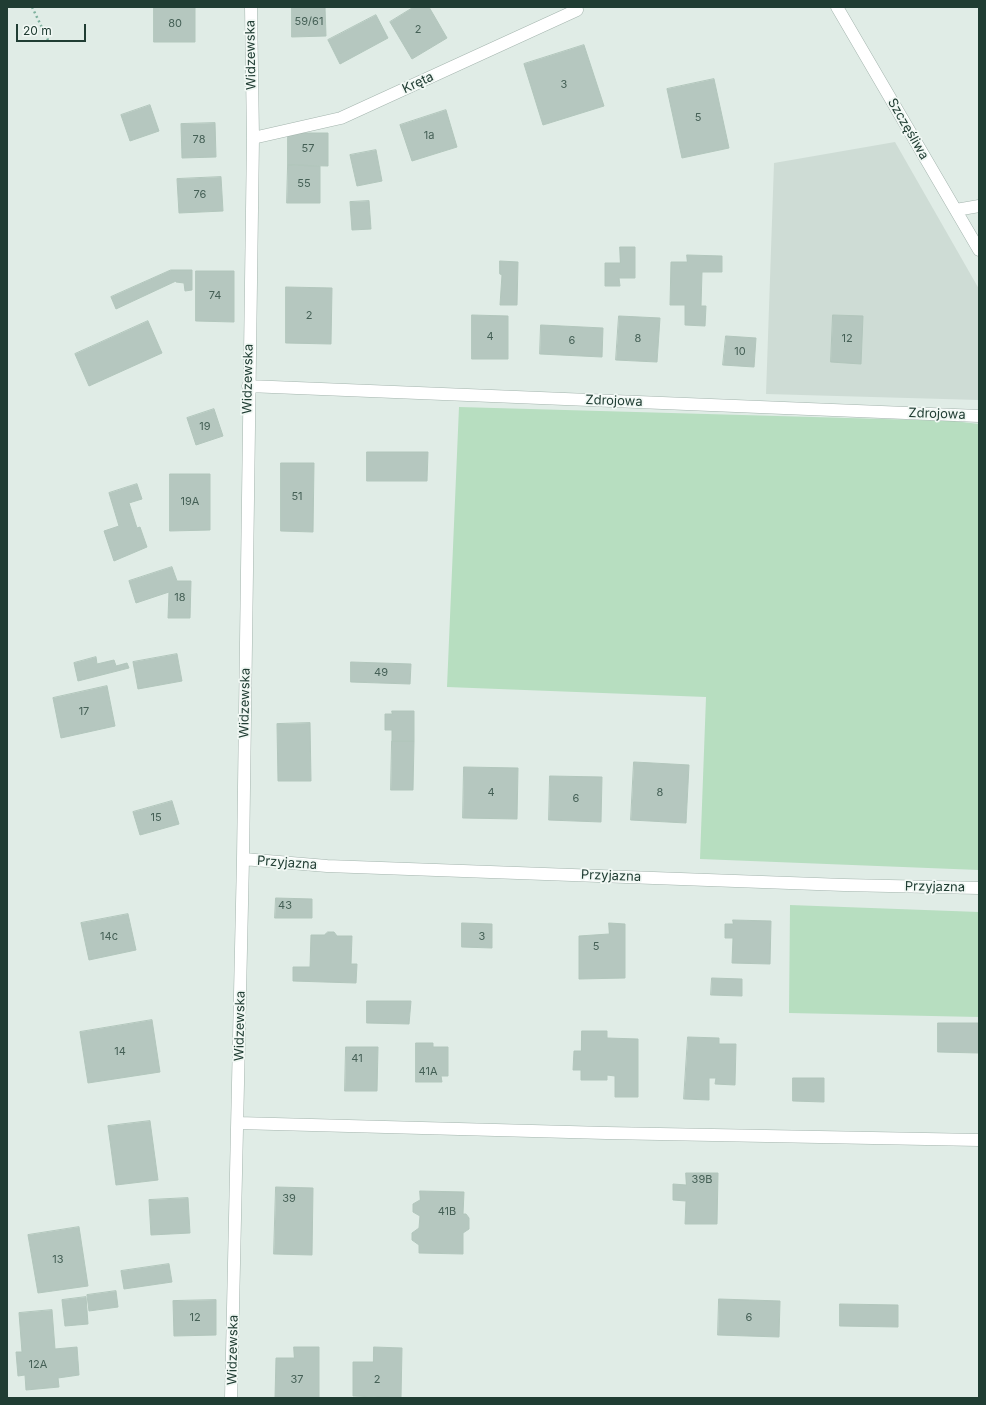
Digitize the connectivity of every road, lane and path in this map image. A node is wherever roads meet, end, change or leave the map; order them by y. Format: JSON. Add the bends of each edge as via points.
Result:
{"nodes":[{"id":1,"x":32,"y":7,"type":"edge"},
{"id":2,"x":251,"y":7,"type":"edge"},
{"id":3,"x":837,"y":7,"type":"edge"},
{"id":4,"x":577,"y":10,"type":"dead end"},
{"id":5,"x":48,"y":40,"type":"dead end"},
{"id":6,"x":253,"y":138,"type":"junction"},
{"id":7,"x":979,"y":206,"type":"edge"},
{"id":8,"x":956,"y":210,"type":"junction"},
{"id":9,"x":979,"y":250,"type":"edge"},
{"id":10,"x":248,"y":386,"type":"junction"},
{"id":11,"x":979,"y":416,"type":"edge"},
{"id":12,"x":243,"y":860,"type":"junction"},
{"id":13,"x":979,"y":888,"type":"edge"},
{"id":14,"x":238,"y":1123,"type":"junction"},
{"id":15,"x":979,"y":1140,"type":"edge"},
{"id":16,"x":231,"y":1398,"type":"edge"}],
"edges":[{"from":1,"to":5,"type":"path"},
{"from":2,"to":6,"type":"street","name":"Widzewska"},
{"from":3,"to":8,"type":"street","name":"Szczęśliwa"},
{"from":4,"to":6,"type":"street","name":"Kręta","via":[[341,118]]},
{"from":6,"to":10,"type":"street","name":"Widzewska"},
{"from":7,"to":8,"type":"street"},
{"from":8,"to":9,"type":"street","name":"Szczęśliwa"},
{"from":10,"to":11,"type":"street","name":"Zdrojowa"},
{"from":10,"to":12,"type":"street","name":"Widzewska"},
{"from":12,"to":13,"type":"street","name":"Przyjazna","via":[[327,866]]},
{"from":12,"to":14,"type":"street","name":"Widzewska"},
{"from":14,"to":15,"type":"street","via":[[614,1134]]},
{"from":14,"to":16,"type":"street","name":"Widzewska"}]}
